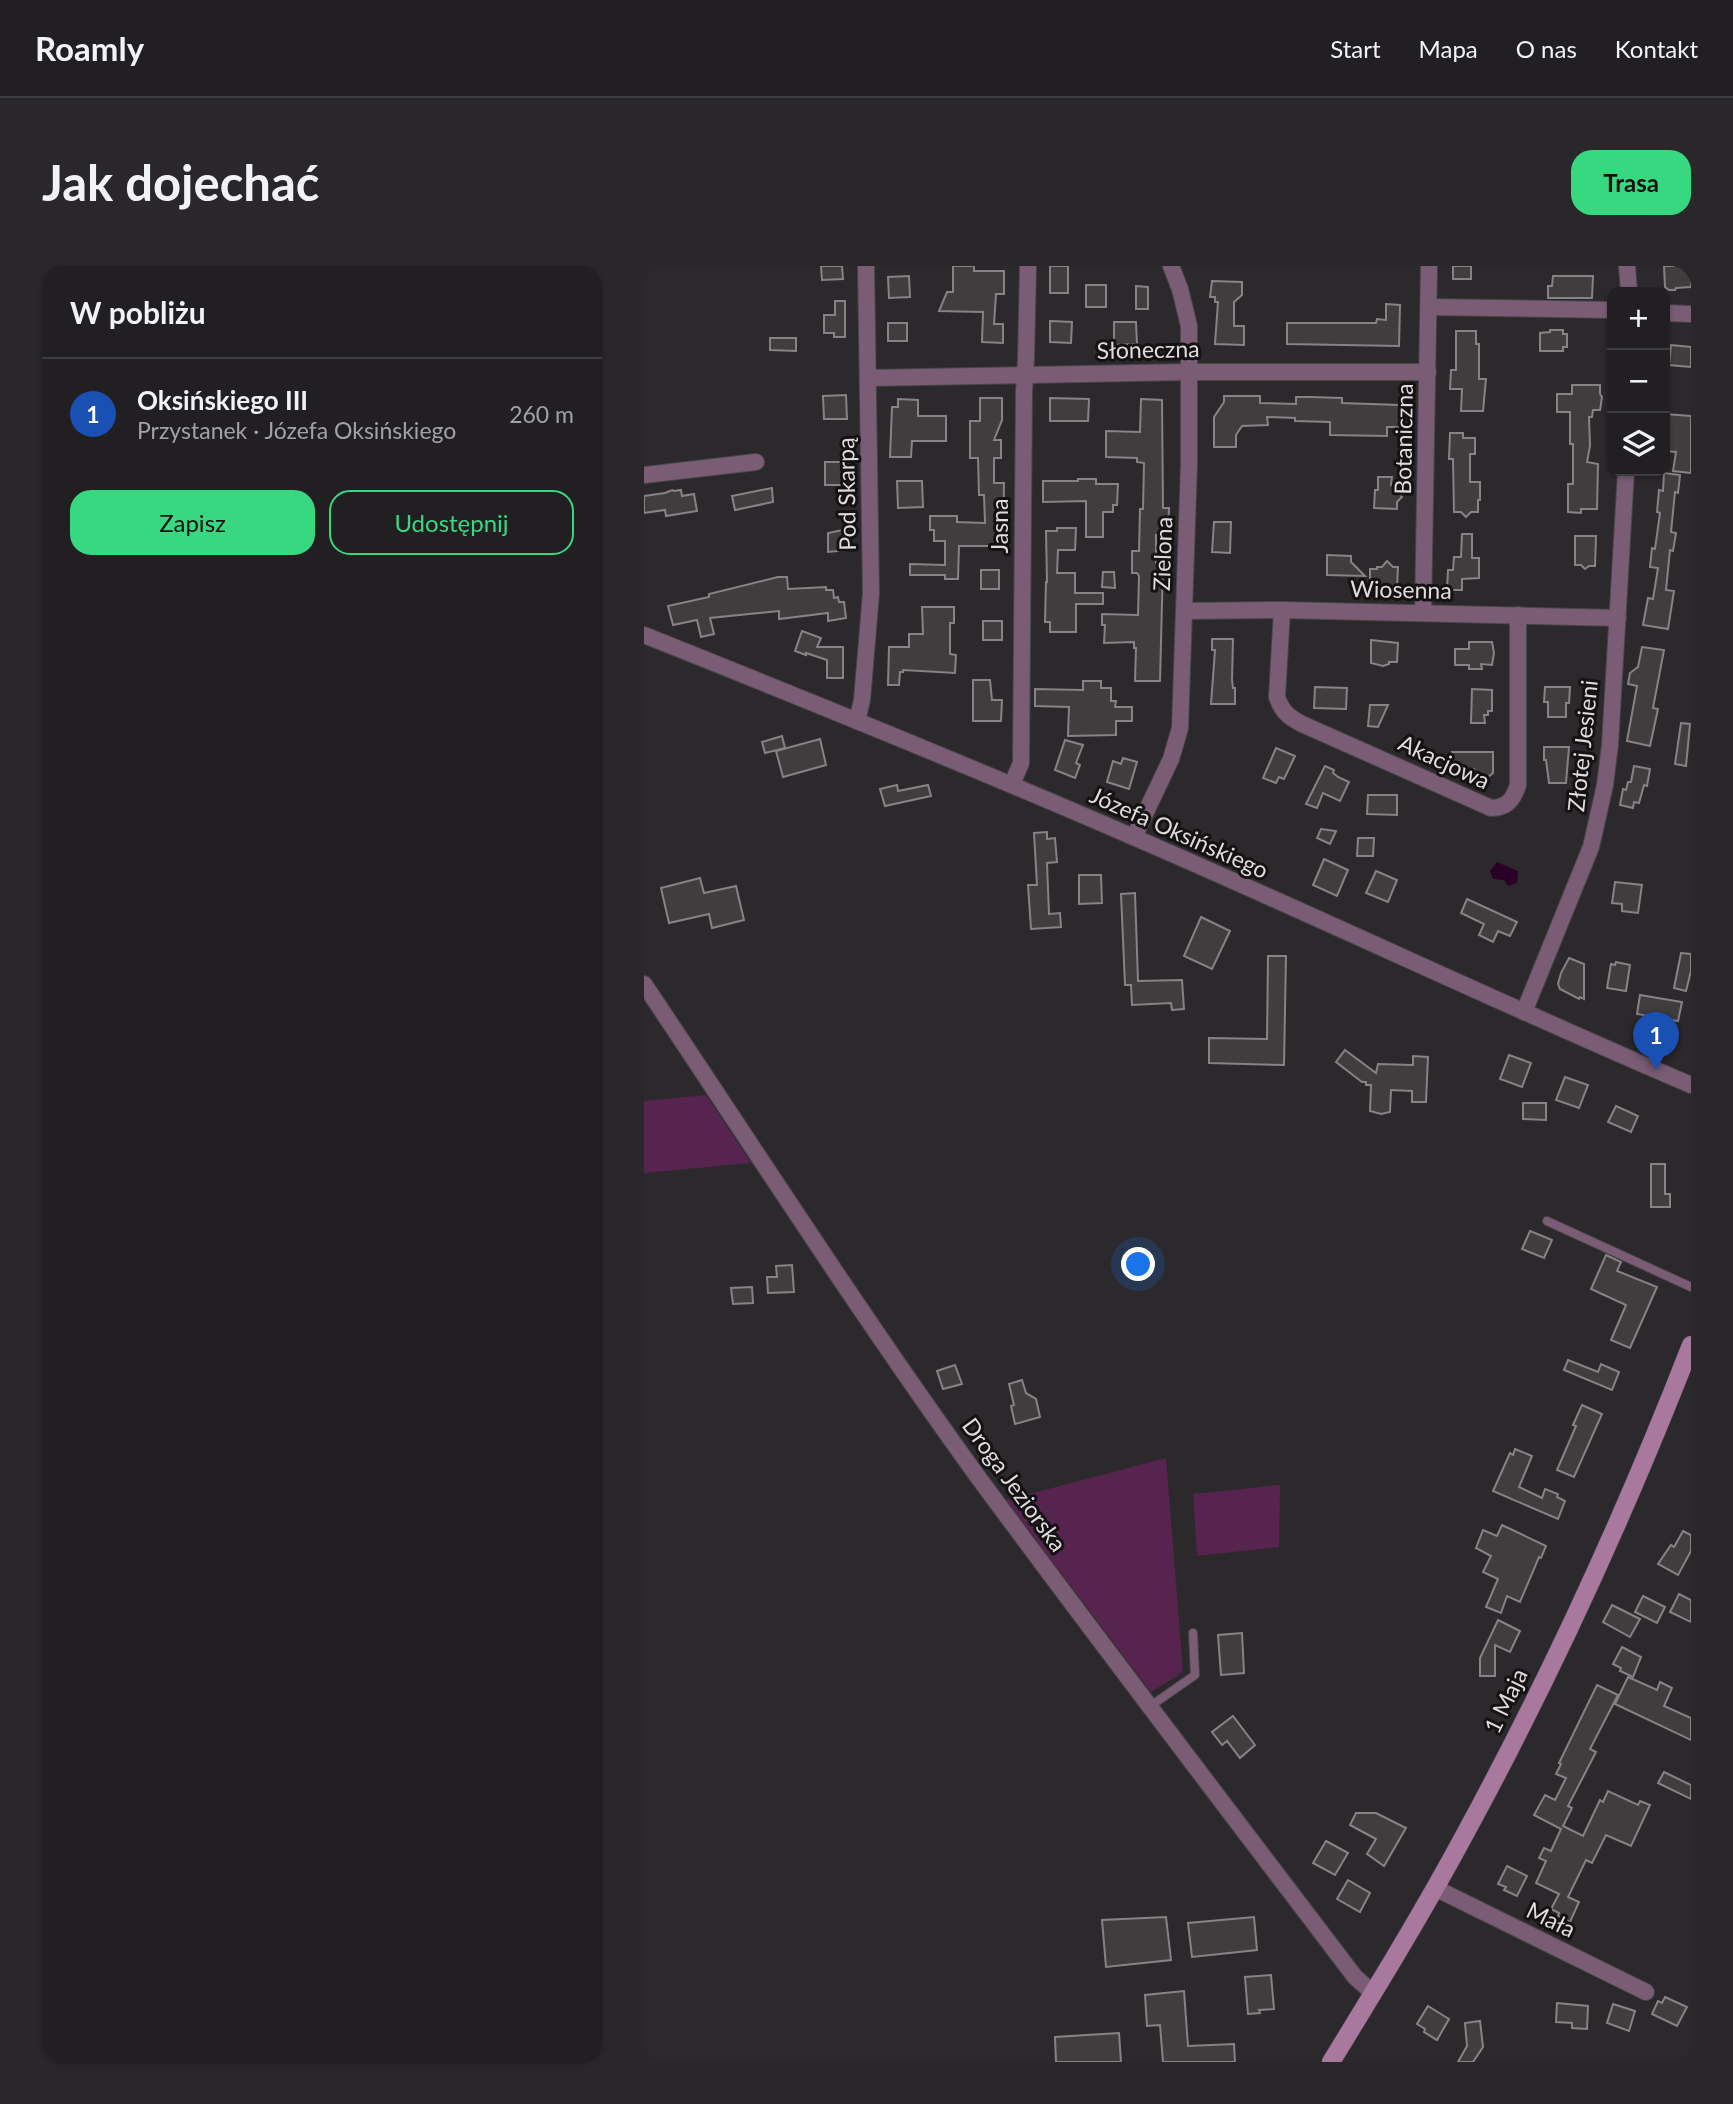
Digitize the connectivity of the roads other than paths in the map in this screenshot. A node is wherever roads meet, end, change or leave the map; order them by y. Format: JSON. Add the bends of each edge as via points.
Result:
{"nodes":[{"id":1,"x":866,"y":266,"type":"edge"},
{"id":2,"x":1028,"y":266,"type":"edge"},
{"id":3,"x":1171,"y":266,"type":"edge"},
{"id":4,"x":1429,"y":266,"type":"edge"},
{"id":5,"x":1627,"y":266,"type":"edge"},
{"id":6,"x":1629,"y":287,"type":"edge"},
{"id":7,"x":1429,"y":307,"type":"junction"},
{"id":8,"x":1607,"y":310,"type":"edge"},
{"id":9,"x":1670,"y":313,"type":"edge"},
{"id":10,"x":1691,"y":314,"type":"edge"},
{"id":11,"x":1188,"y":372,"type":"junction"},
{"id":12,"x":1428,"y":372,"type":"junction"},
{"id":13,"x":1024,"y":375,"type":"junction"},
{"id":14,"x":868,"y":378,"type":"junction"},
{"id":15,"x":756,"y":462,"type":"dead end"},
{"id":16,"x":644,"y":475,"type":"edge"},
{"id":17,"x":1626,"y":476,"type":"edge"},
{"id":18,"x":1282,"y":610,"type":"junction"},
{"id":19,"x":1184,"y":611,"type":"junction"},
{"id":20,"x":1423,"y":613,"type":"junction"},
{"id":21,"x":1517,"y":615,"type":"junction"},
{"id":22,"x":1618,"y":618,"type":"junction"},
{"id":23,"x":644,"y":635,"type":"edge"},
{"id":24,"x":857,"y":721,"type":"junction"},
{"id":25,"x":1012,"y":784,"type":"junction"},
{"id":26,"x":1134,"y":837,"type":"junction"},
{"id":27,"x":644,"y":984,"type":"edge"},
{"id":28,"x":1524,"y":1012,"type":"junction"},
{"id":29,"x":1691,"y":1085,"type":"edge"},
{"id":30,"x":1547,"y":1221,"type":"dead end"},
{"id":31,"x":1691,"y":1287,"type":"edge"},
{"id":32,"x":1691,"y":1345,"type":"edge"},
{"id":33,"x":1193,"y":1633,"type":"dead end"},
{"id":34,"x":1149,"y":1707,"type":"junction"},
{"id":35,"x":1435,"y":1888,"type":"junction"},
{"id":36,"x":1646,"y":1992,"type":"dead end"},
{"id":37,"x":1373,"y":1993,"type":"junction"},
{"id":38,"x":1331,"y":2062,"type":"edge"}],
"edges":[{"from":1,"to":14,"type":"street","name":"Pod Skarpą"},
{"from":2,"to":13,"type":"street","name":"Jasna"},
{"from":3,"to":11,"type":"street","name":"Zielona","via":[[1189,326]]},
{"from":4,"to":7,"type":"street","name":"Botaniczna"},
{"from":5,"to":6,"type":"street"},
{"from":7,"to":8,"type":"street"},
{"from":7,"to":12,"type":"street","name":"Botaniczna"},
{"from":9,"to":10,"type":"street"},
{"from":11,"to":12,"type":"street","name":"Słoneczna"},
{"from":11,"to":13,"type":"street","name":"Słoneczna"},
{"from":11,"to":19,"type":"street","name":"Zielona"},
{"from":12,"to":20,"type":"street","name":"Botaniczna"},
{"from":13,"to":14,"type":"street","name":"Słoneczna"},
{"from":13,"to":25,"type":"street","name":"Jasna","via":[[1021,763]]},
{"from":14,"to":24,"type":"street","name":"Pod Skarpą","via":[[871,593]]},
{"from":15,"to":16,"type":"street"},
{"from":17,"to":22,"type":"street","name":"Złotej Jesieni"},
{"from":18,"to":19,"type":"street","name":"Wiosenna"},
{"from":18,"to":20,"type":"street","name":"Wiosenna"},
{"from":18,"to":21,"type":"street","name":"Akacjowa","via":[[1277,697],[1287,715],[1491,808],[1507,805],[1518,785]]},
{"from":19,"to":26,"type":"street","name":"Zielona","via":[[1177,742]]},
{"from":20,"to":21,"type":"street","name":"Wiosenna"},
{"from":21,"to":22,"type":"street","name":"Wiosenna"},
{"from":22,"to":28,"type":"street","name":"Złotej Jesieni","via":[[1610,745],[1600,812],[1576,887]]},
{"from":23,"to":24,"type":"street","name":"Józefa Oksińskiego"},
{"from":24,"to":25,"type":"street","name":"Józefa Oksińskiego"},
{"from":25,"to":26,"type":"street","name":"Józefa Oksińskiego"},
{"from":26,"to":28,"type":"street","name":"Józefa Oksińskiego"},
{"from":27,"to":34,"type":"street","name":"Droga Jeziorska","via":[[977,1475]]},
{"from":28,"to":29,"type":"street","name":"Józefa Oksińskiego"},
{"from":30,"to":31,"type":"lane"},
{"from":32,"to":35,"type":"main road","name":"1 Maja","via":[[1602,1559],[1515,1739]]},
{"from":33,"to":34,"type":"lane","via":[[1195,1675]]},
{"from":34,"to":37,"type":"street","name":"Droga Jeziorska","via":[[1355,1978]]},
{"from":35,"to":36,"type":"street","name":"Mała"},
{"from":35,"to":37,"type":"main road","name":"1 Maja"},
{"from":37,"to":38,"type":"main road","name":"1 Maja"}]}
